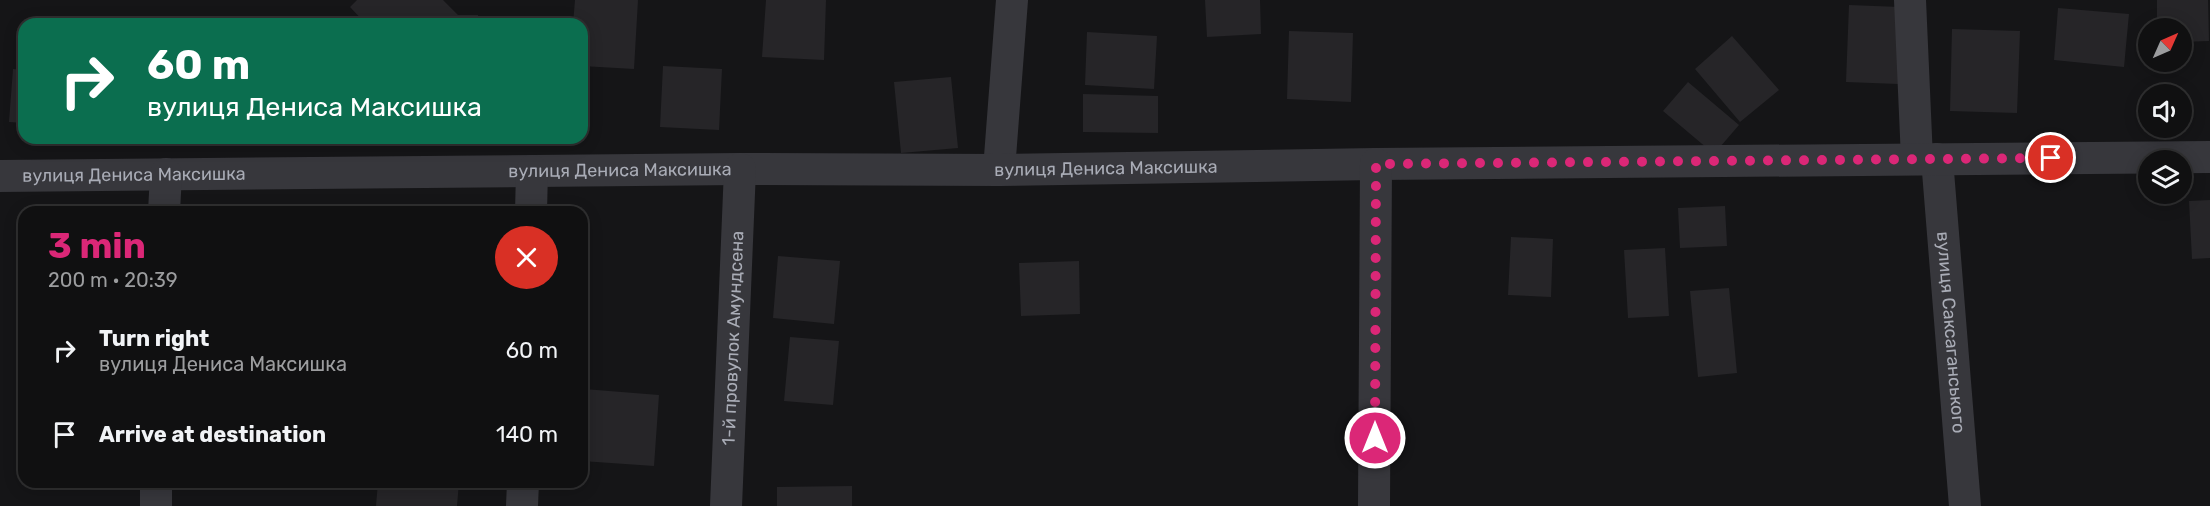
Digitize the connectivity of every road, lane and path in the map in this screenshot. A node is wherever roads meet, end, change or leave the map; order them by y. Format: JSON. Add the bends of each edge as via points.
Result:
{"nodes":[{"id":1,"x":1012,"y":0,"type":"edge"},
{"id":2,"x":1910,"y":0,"type":"edge"},
{"id":3,"x":2210,"y":157,"type":"edge"},
{"id":4,"x":1927,"y":159,"type":"junction"},
{"id":5,"x":1376,"y":164,"type":"junction"},
{"id":6,"x":740,"y":169,"type":"junction"},
{"id":7,"x":999,"y":170,"type":"junction"},
{"id":8,"x":532,"y":171,"type":"junction"},
{"id":9,"x":165,"y":174,"type":"junction"},
{"id":10,"x":0,"y":176,"type":"edge"},
{"id":11,"x":164,"y":206,"type":"edge"},
{"id":12,"x":531,"y":206,"type":"edge"},
{"id":13,"x":156,"y":488,"type":"edge"},
{"id":14,"x":523,"y":488,"type":"edge"},
{"id":15,"x":156,"y":506,"type":"edge"},
{"id":16,"x":522,"y":506,"type":"edge"},
{"id":17,"x":726,"y":506,"type":"edge"},
{"id":18,"x":1374,"y":506,"type":"edge"},
{"id":19,"x":1965,"y":506,"type":"edge"}],
"edges":[{"from":1,"to":7,"type":"street"},
{"from":2,"to":4,"type":"street","name":"вулиця Саксаганського"},
{"from":3,"to":4,"type":"street","name":"вулиця Дениса Максишка"},
{"from":4,"to":5,"type":"street","name":"вулиця Дениса Максишка"},
{"from":4,"to":19,"type":"street","name":"вулиця Саксаганського"},
{"from":5,"to":7,"type":"street","name":"вулиця Дениса Максишка"},
{"from":5,"to":18,"type":"street"},
{"from":6,"to":7,"type":"street","name":"вулиця Дениса Максишка"},
{"from":6,"to":8,"type":"street","name":"вулиця Дениса Максишка"},
{"from":6,"to":17,"type":"street","name":"1-й провулок Амундсена"},
{"from":8,"to":9,"type":"street","name":"вулиця Дениса Максишка"},
{"from":8,"to":12,"type":"street"},
{"from":9,"to":10,"type":"street","name":"вулиця Дениса Максишка"},
{"from":9,"to":11,"type":"street"},
{"from":13,"to":15,"type":"street"},
{"from":14,"to":16,"type":"street"}]}
